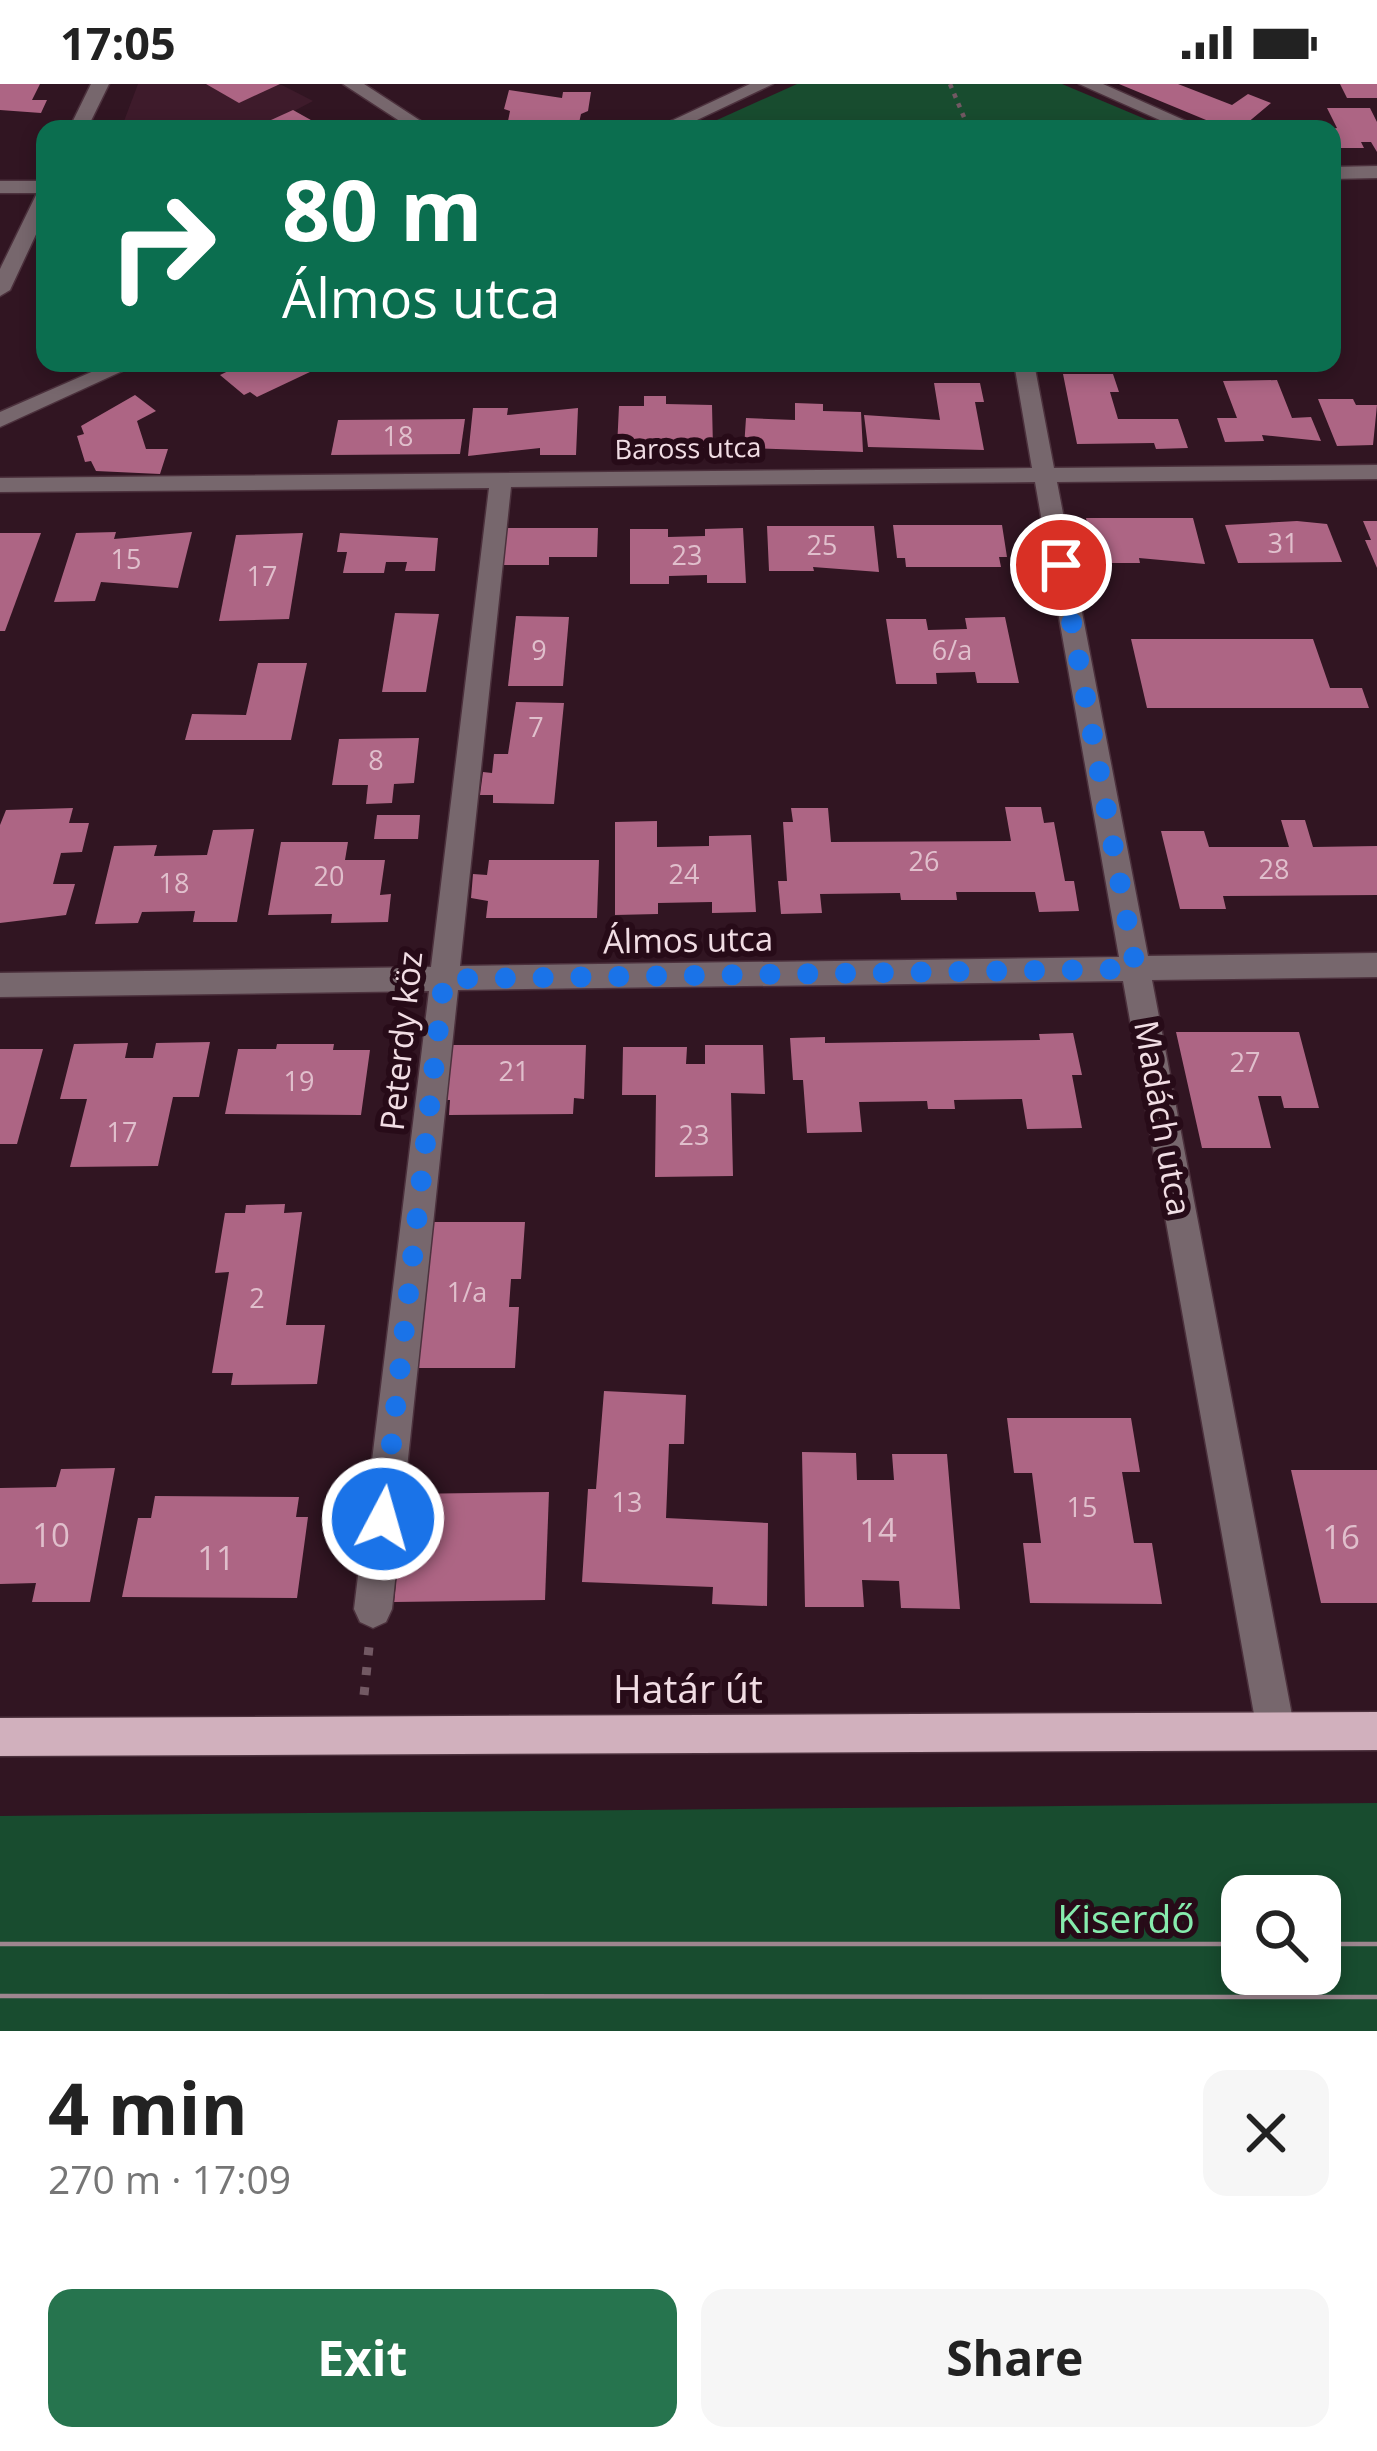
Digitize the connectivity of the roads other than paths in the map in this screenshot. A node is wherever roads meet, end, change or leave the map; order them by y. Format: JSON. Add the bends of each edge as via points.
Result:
{"nodes":[{"id":1,"x":100,"y":84,"type":"edge"},
{"id":2,"x":352,"y":84,"type":"edge"},
{"id":3,"x":764,"y":84,"type":"edge"},
{"id":4,"x":1088,"y":84,"type":"edge"},
{"id":5,"x":82,"y":120,"type":"edge"},
{"id":6,"x":410,"y":120,"type":"edge"},
{"id":7,"x":683,"y":120,"type":"edge"},
{"id":8,"x":1174,"y":120,"type":"edge"},
{"id":9,"x":1341,"y":172,"type":"edge"},
{"id":10,"x":1377,"y":172,"type":"edge"},
{"id":11,"x":0,"y":187,"type":"edge"},
{"id":12,"x":36,"y":190,"type":"edge"},
{"id":13,"x":36,"y":211,"type":"edge"},
{"id":14,"x":0,"y":290,"type":"edge"},
{"id":15,"x":109,"y":372,"type":"edge"},
{"id":16,"x":1026,"y":372,"type":"edge"},
{"id":17,"x":0,"y":420,"type":"edge"},
{"id":18,"x":1377,"y":472,"type":"edge"},
{"id":19,"x":1045,"y":476,"type":"junction"},
{"id":20,"x":501,"y":480,"type":"junction"},
{"id":21,"x":0,"y":485,"type":"edge"},
{"id":22,"x":1377,"y":965,"type":"edge"},
{"id":23,"x":1136,"y":969,"type":"junction"},
{"id":24,"x":444,"y":979,"type":"junction"},
{"id":25,"x":0,"y":985,"type":"edge"},
{"id":26,"x":373,"y":1609,"type":"dead end"},
{"id":27,"x":1377,"y":1731,"type":"edge"},
{"id":28,"x":1276,"y":1732,"type":"junction"},
{"id":29,"x":0,"y":1737,"type":"edge"}],
"edges":[{"from":1,"to":5,"type":"street"},
{"from":2,"to":6,"type":"street"},
{"from":3,"to":7,"type":"street"},
{"from":4,"to":8,"type":"street"},
{"from":9,"to":10,"type":"street"},
{"from":11,"to":12,"type":"street"},
{"from":13,"to":14,"type":"street"},
{"from":15,"to":17,"type":"street"},
{"from":16,"to":19,"type":"street","name":"Madách utca"},
{"from":18,"to":19,"type":"street","name":"Baross utca"},
{"from":19,"to":20,"type":"street","name":"Baross utca"},
{"from":19,"to":23,"type":"street","name":"Madách utca"},
{"from":20,"to":21,"type":"street","name":"Baross utca"},
{"from":20,"to":24,"type":"street","name":"Peterdy köz"},
{"from":22,"to":23,"type":"street","name":"Álmos utca"},
{"from":23,"to":24,"type":"street","name":"Álmos utca"},
{"from":23,"to":28,"type":"street","name":"Madách utca"},
{"from":24,"to":25,"type":"street","name":"Álmos utca"},
{"from":24,"to":26,"type":"street","name":"Peterdy köz"},
{"from":27,"to":28,"type":"main road","name":"Határ út"},
{"from":28,"to":29,"type":"main road","name":"Határ út"}]}
